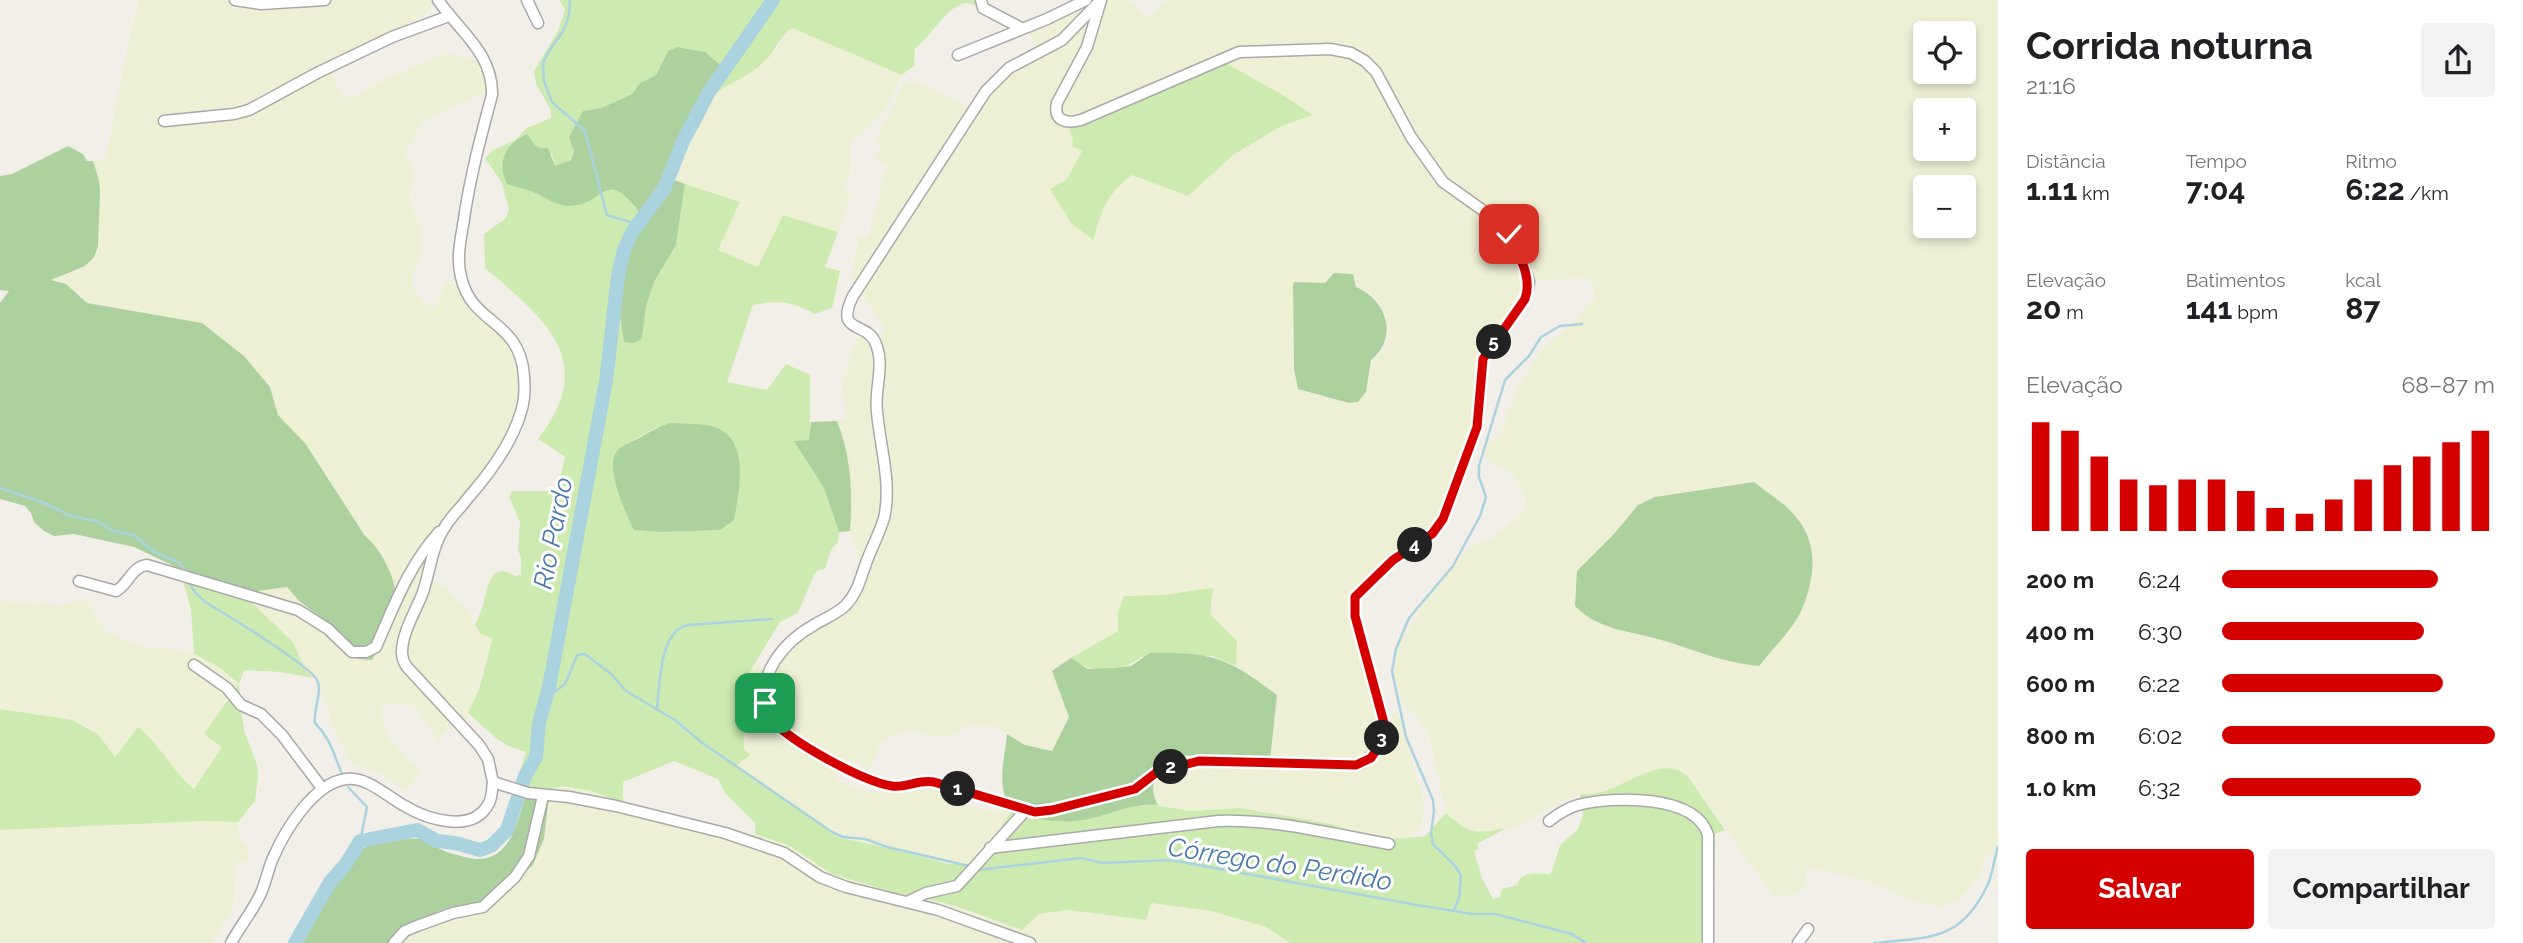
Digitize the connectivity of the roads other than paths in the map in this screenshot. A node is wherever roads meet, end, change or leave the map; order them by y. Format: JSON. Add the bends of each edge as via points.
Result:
{"nodes":[{"id":1,"x":235,"y":0,"type":"edge"},
{"id":2,"x":325,"y":0,"type":"edge"},
{"id":3,"x":438,"y":0,"type":"edge"},
{"id":4,"x":527,"y":0,"type":"edge"},
{"id":5,"x":981,"y":0,"type":"edge"},
{"id":6,"x":1060,"y":0,"type":"edge"},
{"id":7,"x":1086,"y":0,"type":"edge"},
{"id":8,"x":1101,"y":0,"type":"edge"},
{"id":9,"x":1071,"y":7,"type":"junction"},
{"id":10,"x":449,"y":16,"type":"junction"},
{"id":11,"x":538,"y":23,"type":"dead end"},
{"id":12,"x":1021,"y":28,"type":"junction"},
{"id":13,"x":958,"y":55,"type":"dead end"},
{"id":14,"x":164,"y":121,"type":"dead end"},
{"id":15,"x":446,"y":525,"type":"junction"},
{"id":16,"x":79,"y":581,"type":"dead end"},
{"id":17,"x":194,"y":665,"type":"dead end"},
{"id":18,"x":494,"y":782,"type":"junction"},
{"id":19,"x":322,"y":788,"type":"junction"},
{"id":20,"x":542,"y":796,"type":"junction"},
{"id":21,"x":1026,"y":810,"type":"junction"},
{"id":22,"x":1549,"y":821,"type":"dead end"},
{"id":23,"x":1389,"y":844,"type":"dead end"},
{"id":24,"x":990,"y":848,"type":"junction"},
{"id":25,"x":907,"y":902,"type":"junction"},
{"id":26,"x":1808,"y":929,"type":"dead end"},
{"id":27,"x":230,"y":943,"type":"edge"},
{"id":28,"x":394,"y":943,"type":"edge"},
{"id":29,"x":1030,"y":943,"type":"edge"},
{"id":30,"x":1708,"y":943,"type":"edge"},
{"id":31,"x":1798,"y":943,"type":"edge"}],
"edges":[{"from":1,"to":2,"type":"street","via":[[261,4]]},
{"from":3,"to":10,"type":"street"},
{"from":4,"to":11,"type":"street"},
{"from":5,"to":12,"type":"street","via":[[984,8]]},
{"from":6,"to":9,"type":"street"},
{"from":7,"to":9,"type":"street"},
{"from":8,"to":21,"type":"street","via":[[1062,40],[1025,57],[997,78],[847,307],[851,325],[875,341],[879,360],[876,411],[884,453],[884,518],[855,593],[844,608],[786,647],[772,665],[765,691],[768,715],[777,725],[844,768],[886,785],[934,782]]},
{"from":8,"to":21,"type":"street","via":[[1087,47],[1057,103],[1058,118],[1081,120],[1240,52],[1330,49],[1352,53],[1376,72],[1411,137],[1443,182],[1505,226],[1527,275],[1528,290],[1483,359],[1477,427],[1443,519],[1432,534],[1393,560],[1355,597],[1355,616],[1384,723],[1371,758],[1356,765],[1199,761],[1157,772],[1135,789],[1052,810]]},
{"from":9,"to":12,"type":"street"},
{"from":10,"to":14,"type":"street","via":[[380,43],[249,110]]},
{"from":10,"to":15,"type":"street","via":[[472,41],[492,81],[471,173],[458,252],[460,274],[466,295],[516,344],[523,359],[526,388],[514,432]]},
{"from":12,"to":13,"type":"street"},
{"from":15,"to":16,"type":"street","via":[[418,556],[376,647],[359,653],[298,610],[147,565],[116,591]]},
{"from":15,"to":18,"type":"street","via":[[404,639],[403,661],[479,745]]},
{"from":17,"to":19,"type":"street","via":[[282,735]]},
{"from":18,"to":19,"type":"street","via":[[490,802],[469,821],[432,817],[405,807],[365,781],[345,779]]},
{"from":18,"to":20,"type":"street"},
{"from":19,"to":27,"type":"street","via":[[307,803],[275,854],[262,891]]},
{"from":20,"to":25,"type":"street","via":[[616,806],[725,833],[784,853],[820,877],[846,887]]},
{"from":20,"to":28,"type":"street","via":[[528,856],[515,877],[483,906],[417,926]]},
{"from":21,"to":24,"type":"street"},
{"from":22,"to":30,"type":"street","via":[[1578,805],[1613,800],[1664,803],[1694,815],[1708,835]]},
{"from":23,"to":24,"type":"street","via":[[1240,820]]},
{"from":24,"to":25,"type":"street","via":[[957,886],[926,892]]},
{"from":25,"to":29,"type":"street"},
{"from":26,"to":31,"type":"street"}]}
